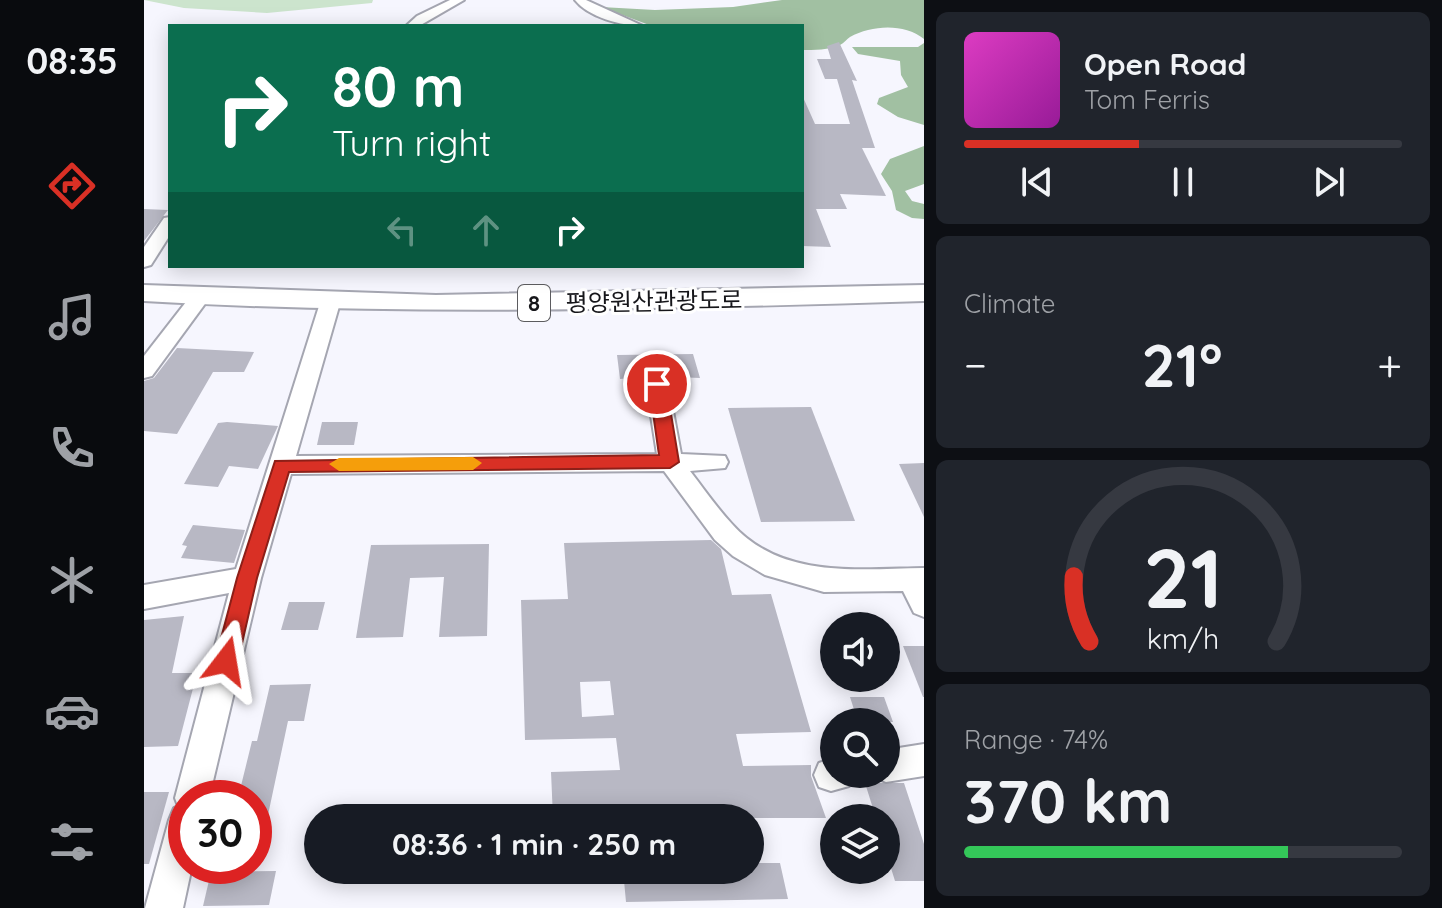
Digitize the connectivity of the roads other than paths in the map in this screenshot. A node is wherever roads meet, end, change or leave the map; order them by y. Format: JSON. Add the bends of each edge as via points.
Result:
{"nodes":[{"id":1,"x":459,"y":0,"type":"edge"},
{"id":2,"x":580,"y":0,"type":"edge"},
{"id":3,"x":416,"y":24,"type":"edge"},
{"id":4,"x":632,"y":24,"type":"edge"},
{"id":5,"x":168,"y":225,"type":"edge"},
{"id":6,"x":144,"y":261,"type":"edge"},
{"id":7,"x":144,"y":293,"type":"edge"},
{"id":8,"x":924,"y":293,"type":"edge"},
{"id":9,"x":200,"y":297,"type":"junction"},
{"id":10,"x":330,"y":303,"type":"junction"},
{"id":11,"x":144,"y":371,"type":"edge"},
{"id":12,"x":657,"y":384,"type":"dead end"},
{"id":13,"x":670,"y":462,"type":"junction"},
{"id":14,"x":716,"y":462,"type":"dead end"},
{"id":15,"x":282,"y":465,"type":"junction"},
{"id":16,"x":247,"y":578,"type":"junction"},
{"id":17,"x":918,"y":580,"type":"edge"},
{"id":18,"x":144,"y":597,"type":"edge"},
{"id":19,"x":924,"y":605,"type":"edge"},
{"id":20,"x":924,"y":760,"type":"edge"},
{"id":21,"x":900,"y":764,"type":"edge"},
{"id":22,"x":196,"y":780,"type":"edge"},
{"id":23,"x":170,"y":884,"type":"edge"},
{"id":24,"x":164,"y":908,"type":"edge"}],
"edges":[{"from":1,"to":3,"type":"street"},
{"from":2,"to":4,"type":"street"},
{"from":5,"to":6,"type":"street"},
{"from":7,"to":9,"type":"highway","name":"평양원산관광도로","number":"8"},
{"from":8,"to":10,"type":"highway","name":"평양원산관광도로","number":"8","via":[[576,303]]},
{"from":9,"to":10,"type":"highway","name":"평양원산관광도로","number":"8"},
{"from":9,"to":11,"type":"street"},
{"from":10,"to":15,"type":"street"},
{"from":12,"to":13,"type":"street"},
{"from":13,"to":14,"type":"street"},
{"from":13,"to":15,"type":"street"},
{"from":13,"to":17,"type":"street","via":[[724,533],[775,567],[824,581]]},
{"from":15,"to":16,"type":"street"},
{"from":16,"to":18,"type":"street"},
{"from":16,"to":22,"type":"street"},
{"from":17,"to":19,"type":"street"},
{"from":20,"to":21,"type":"street"},
{"from":23,"to":24,"type":"street"}]}
